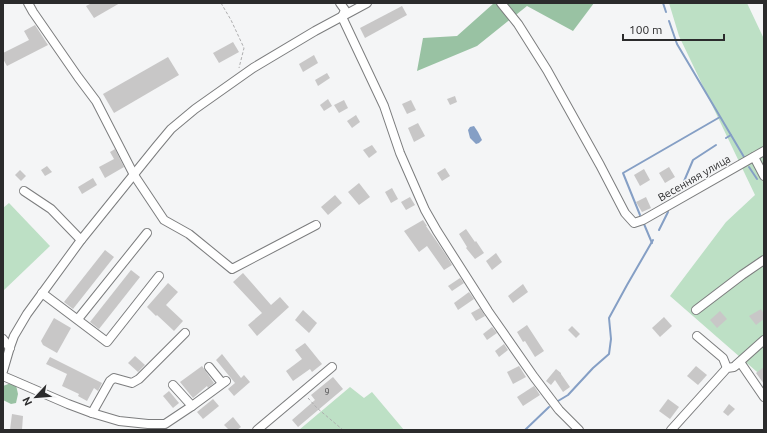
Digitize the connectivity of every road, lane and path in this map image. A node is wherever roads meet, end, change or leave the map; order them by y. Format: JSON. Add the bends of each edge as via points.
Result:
{"nodes":[{"id":1,"x":28,"y":3,"type":"edge"},
{"id":2,"x":221,"y":3,"type":"edge"},
{"id":3,"x":340,"y":3,"type":"edge"},
{"id":4,"x":367,"y":3,"type":"edge"},
{"id":5,"x":501,"y":3,"type":"edge"},
{"id":6,"x":342,"y":17,"type":"junction"},
{"id":7,"x":239,"y":67,"type":"dead end"},
{"id":8,"x":764,"y":151,"type":"edge"},
{"id":9,"x":754,"y":157,"type":"junction"},
{"id":10,"x":134,"y":175,"type":"junction"},
{"id":11,"x":764,"y":176,"type":"edge"},
{"id":12,"x":24,"y":191,"type":"dead end"},
{"id":13,"x":316,"y":225,"type":"dead end"},
{"id":14,"x":147,"y":233,"type":"dead end"},
{"id":15,"x":81,"y":240,"type":"junction"},
{"id":16,"x":764,"y":260,"type":"edge"},
{"id":17,"x":159,"y":276,"type":"dead end"},
{"id":18,"x":42,"y":293,"type":"junction"},
{"id":19,"x":696,"y":310,"type":"dead end"},
{"id":20,"x":78,"y":319,"type":"junction"},
{"id":21,"x":186,"y":333,"type":"dead end"},
{"id":22,"x":697,"y":336,"type":"dead end"},
{"id":23,"x":3,"y":339,"type":"edge"},
{"id":24,"x":764,"y":340,"type":"edge"},
{"id":25,"x":10,"y":348,"type":"junction"},
{"id":26,"x":740,"y":362,"type":"junction"},
{"id":27,"x":209,"y":367,"type":"dead end"},
{"id":28,"x":332,"y":367,"type":"dead end"},
{"id":29,"x":727,"y":368,"type":"junction"},
{"id":30,"x":3,"y":371,"type":"edge"},
{"id":31,"x":3,"y":376,"type":"edge"},
{"id":32,"x":173,"y":385,"type":"dead end"},
{"id":33,"x":302,"y":392,"type":"junction"},
{"id":34,"x":764,"y":397,"type":"edge"},
{"id":35,"x":192,"y":406,"type":"junction"},
{"id":36,"x":92,"y":413,"type":"junction"},
{"id":37,"x":168,"y":427,"type":"edge"},
{"id":38,"x":257,"y":430,"type":"edge"},
{"id":39,"x":343,"y":430,"type":"edge"},
{"id":40,"x":579,"y":430,"type":"edge"},
{"id":41,"x":671,"y":430,"type":"edge"}],
"edges":[{"from":1,"to":10,"type":"street","via":[[96,101]]},
{"from":2,"to":7,"type":"path","via":[[244,48]]},
{"from":3,"to":6,"type":"street","via":[[345,10]]},
{"from":4,"to":6,"type":"street"},
{"from":5,"to":9,"type":"street","name":"Весенняя улица","via":[[518,24],[547,70],[625,214],[634,223]]},
{"from":6,"to":10,"type":"street","via":[[253,68],[195,109],[166,135]]},
{"from":6,"to":40,"type":"street","via":[[384,106],[425,210],[488,311],[525,364],[559,410]]},
{"from":8,"to":9,"type":"street","name":"Весенняя улица"},
{"from":9,"to":11,"type":"street"},
{"from":10,"to":13,"type":"street","via":[[164,220],[189,234],[232,269]]},
{"from":10,"to":15,"type":"street"},
{"from":12,"to":15,"type":"street","via":[[51,209]]},
{"from":14,"to":20,"type":"street"},
{"from":15,"to":18,"type":"street"},
{"from":16,"to":19,"type":"street"},
{"from":17,"to":20,"type":"street","via":[[107,342]]},
{"from":18,"to":20,"type":"street"},
{"from":18,"to":25,"type":"street","via":[[22,321]]},
{"from":21,"to":36,"type":"street","via":[[139,380],[132,383],[114,378],[110,381]]},
{"from":22,"to":29,"type":"street","via":[[723,358]]},
{"from":23,"to":25,"type":"street"},
{"from":24,"to":26,"type":"street"},
{"from":25,"to":30,"type":"street"},
{"from":26,"to":29,"type":"street","via":[[734,367]]},
{"from":26,"to":34,"type":"street"},
{"from":27,"to":35,"type":"street","via":[[224,382]]},
{"from":28,"to":33,"type":"street"},
{"from":29,"to":41,"type":"street"},
{"from":31,"to":36,"type":"street"},
{"from":32,"to":35,"type":"street"},
{"from":33,"to":38,"type":"street"},
{"from":33,"to":39,"type":"path"},
{"from":35,"to":37,"type":"street"},
{"from":36,"to":37,"type":"street","via":[[119,421]]}]}
